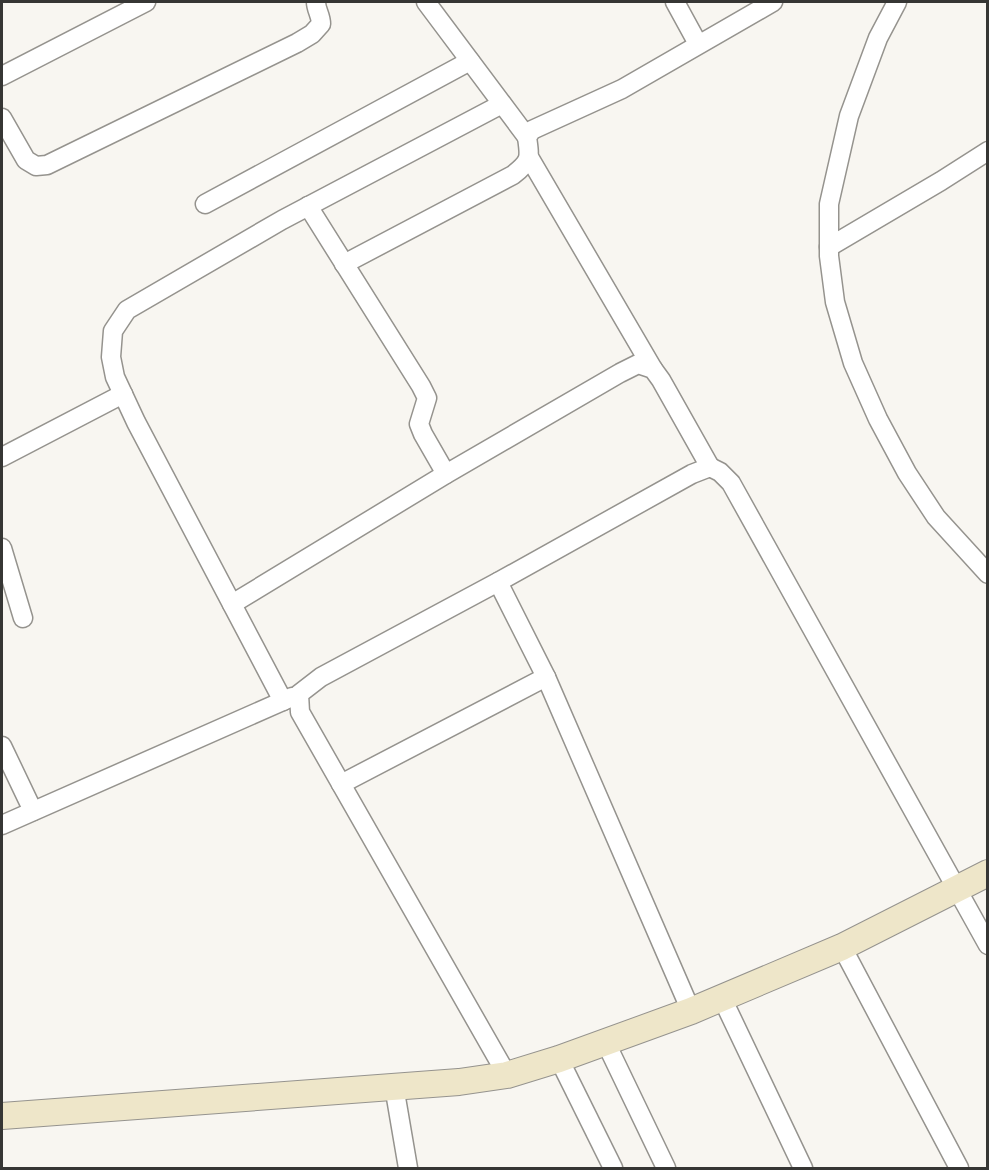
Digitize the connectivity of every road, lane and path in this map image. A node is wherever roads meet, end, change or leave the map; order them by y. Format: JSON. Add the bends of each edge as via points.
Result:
{"nodes":[{"id":1,"x":146,"y":2,"type":"edge"},
{"id":2,"x":316,"y":2,"type":"edge"},
{"id":3,"x":426,"y":2,"type":"edge"},
{"id":4,"x":675,"y":2,"type":"edge"},
{"id":5,"x":773,"y":2,"type":"edge"},
{"id":6,"x":897,"y":2,"type":"edge"},
{"id":7,"x":698,"y":44,"type":"junction"},
{"id":8,"x":470,"y":61,"type":"junction"},
{"id":9,"x":2,"y":76,"type":"edge"},
{"id":10,"x":502,"y":104,"type":"junction"},
{"id":11,"x":2,"y":118,"type":"edge"},
{"id":12,"x":527,"y":136,"type":"junction"},
{"id":13,"x":987,"y":151,"type":"edge"},
{"id":14,"x":530,"y":157,"type":"junction"},
{"id":15,"x":205,"y":204,"type":"dead end"},
{"id":16,"x":308,"y":206,"type":"junction"},
{"id":17,"x":829,"y":247,"type":"junction"},
{"id":18,"x":344,"y":264,"type":"junction"},
{"id":19,"x":653,"y":369,"type":"junction"},
{"id":20,"x":123,"y":394,"type":"junction"},
{"id":21,"x":2,"y":457,"type":"edge"},
{"id":22,"x":710,"y":468,"type":"junction"},
{"id":23,"x":446,"y":474,"type":"junction"},
{"id":24,"x":2,"y":548,"type":"edge"},
{"id":25,"x":987,"y":574,"type":"edge"},
{"id":26,"x":498,"y":582,"type":"junction"},
{"id":27,"x":232,"y":604,"type":"junction"},
{"id":28,"x":23,"y":618,"type":"dead end"},
{"id":29,"x":546,"y":677,"type":"junction"},
{"id":30,"x":291,"y":697,"type":"junction"},
{"id":31,"x":2,"y":746,"type":"edge"},
{"id":32,"x":341,"y":784,"type":"junction"},
{"id":33,"x":33,"y":811,"type":"junction"},
{"id":34,"x":2,"y":825,"type":"edge"},
{"id":35,"x":987,"y":873,"type":"edge"},
{"id":36,"x":957,"y":889,"type":"junction"},
{"id":37,"x":987,"y":945,"type":"edge"},
{"id":38,"x":842,"y":946,"type":"junction"},
{"id":39,"x":722,"y":998,"type":"junction"},
{"id":40,"x":691,"y":1011,"type":"junction"},
{"id":41,"x":606,"y":1042,"type":"junction"},
{"id":42,"x":559,"y":1059,"type":"junction"},
{"id":43,"x":507,"y":1075,"type":"junction"},
{"id":44,"x":394,"y":1086,"type":"junction"},
{"id":45,"x":2,"y":1116,"type":"edge"},
{"id":46,"x":408,"y":1168,"type":"edge"},
{"id":47,"x":613,"y":1168,"type":"edge"},
{"id":48,"x":666,"y":1168,"type":"edge"},
{"id":49,"x":803,"y":1168,"type":"edge"},
{"id":50,"x":958,"y":1168,"type":"edge"}],
"edges":[{"from":1,"to":9,"type":"street"},
{"from":2,"to":11,"type":"street","via":[[321,24],[305,39],[47,165],[36,166],[26,160]]},
{"from":3,"to":8,"type":"street"},
{"from":4,"to":7,"type":"street"},
{"from":5,"to":7,"type":"street"},
{"from":6,"to":17,"type":"street","via":[[878,38],[849,116],[829,204]]},
{"from":7,"to":12,"type":"street","via":[[622,89],[532,130]]},
{"from":8,"to":10,"type":"street"},
{"from":8,"to":15,"type":"street"},
{"from":10,"to":12,"type":"street"},
{"from":10,"to":16,"type":"street"},
{"from":12,"to":14,"type":"street"},
{"from":13,"to":17,"type":"street"},
{"from":14,"to":18,"type":"street","via":[[513,175]]},
{"from":14,"to":19,"type":"street"},
{"from":16,"to":18,"type":"street"},
{"from":16,"to":20,"type":"street","via":[[127,310],[113,331],[111,357]]},
{"from":17,"to":25,"type":"street","via":[[835,302],[853,363],[878,418],[936,517]]},
{"from":18,"to":23,"type":"street","via":[[427,398],[419,423]]},
{"from":19,"to":22,"type":"street"},
{"from":19,"to":23,"type":"street","via":[[638,364],[620,373]]},
{"from":20,"to":21,"type":"street"},
{"from":20,"to":27,"type":"street"},
{"from":22,"to":26,"type":"street","via":[[692,474]]},
{"from":22,"to":36,"type":"street","via":[[731,483]]},
{"from":23,"to":27,"type":"street"},
{"from":24,"to":28,"type":"street"},
{"from":26,"to":29,"type":"street"},
{"from":26,"to":30,"type":"street"},
{"from":27,"to":30,"type":"street"},
{"from":29,"to":32,"type":"street"},
{"from":29,"to":40,"type":"street"},
{"from":30,"to":32,"type":"street"},
{"from":30,"to":33,"type":"street"},
{"from":31,"to":33,"type":"street"},
{"from":32,"to":43,"type":"street"},
{"from":33,"to":34,"type":"street"},
{"from":35,"to":36,"type":"main road"},
{"from":36,"to":37,"type":"street"},
{"from":36,"to":38,"type":"main road"},
{"from":38,"to":39,"type":"main road"},
{"from":38,"to":50,"type":"street"},
{"from":39,"to":40,"type":"main road"},
{"from":39,"to":49,"type":"street"},
{"from":40,"to":41,"type":"main road"},
{"from":41,"to":42,"type":"main road"},
{"from":41,"to":48,"type":"street"},
{"from":42,"to":43,"type":"main road"},
{"from":42,"to":47,"type":"street"},
{"from":43,"to":44,"type":"main road"},
{"from":44,"to":45,"type":"main road"},
{"from":44,"to":46,"type":"street"}]}
